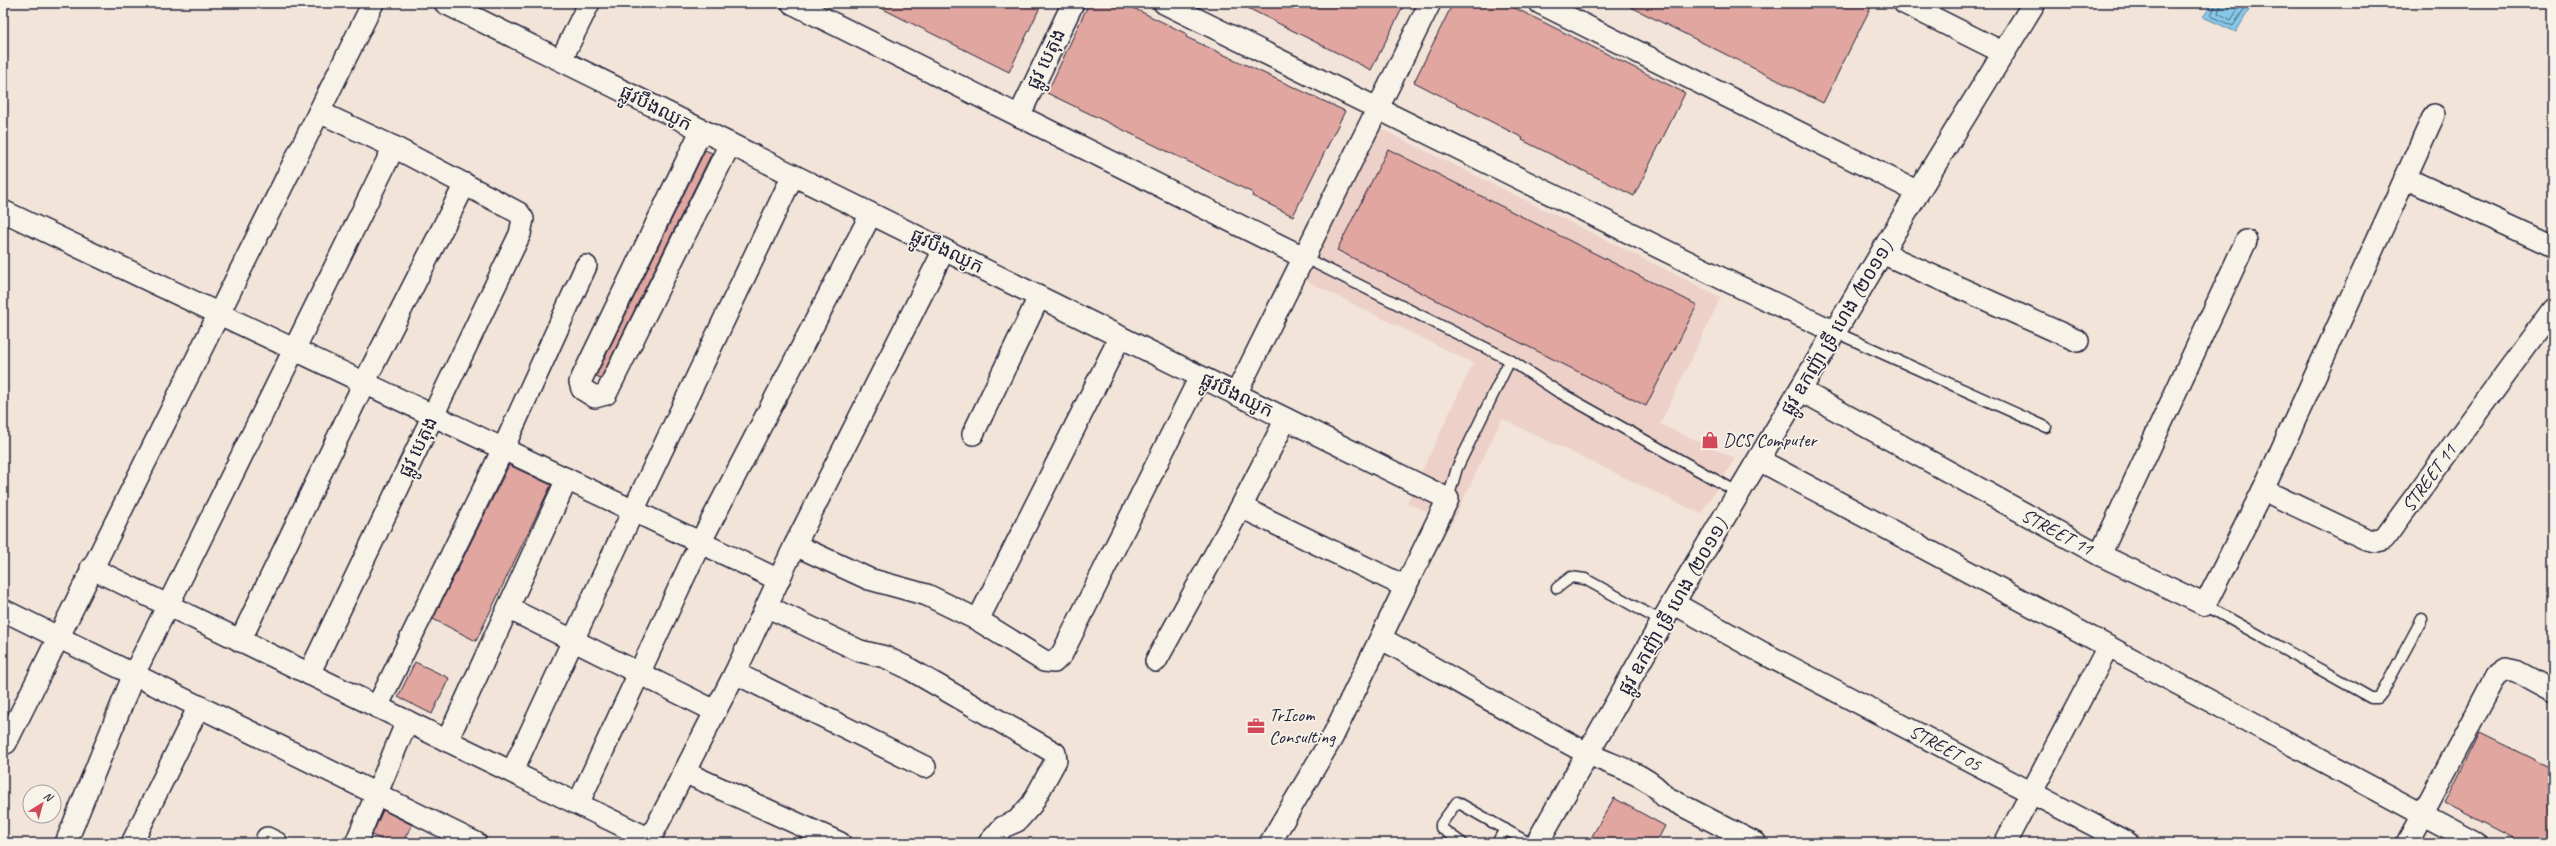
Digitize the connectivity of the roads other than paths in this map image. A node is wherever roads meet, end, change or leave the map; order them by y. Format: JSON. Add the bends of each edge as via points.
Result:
{"nodes":[{"id":1,"x":373,"y":3,"type":"edge"},
{"id":2,"x":445,"y":3,"type":"edge"},
{"id":3,"x":589,"y":3,"type":"edge"},
{"id":4,"x":792,"y":3,"type":"edge"},
{"id":5,"x":1073,"y":3,"type":"edge"},
{"id":6,"x":1164,"y":3,"type":"edge"},
{"id":7,"x":1430,"y":3,"type":"edge"},
{"id":8,"x":1540,"y":3,"type":"edge"},
{"id":9,"x":1904,"y":3,"type":"edge"},
{"id":10,"x":2034,"y":3,"type":"edge"},
{"id":11,"x":2002,"y":52,"type":"junction"},
{"id":12,"x":561,"y":60,"type":"junction"},
{"id":13,"x":1377,"y":108,"type":"junction"},
{"id":14,"x":319,"y":112,"type":"junction"},
{"id":15,"x":2434,"y":115,"type":"dead end"},
{"id":16,"x":1019,"y":116,"type":"junction"},
{"id":17,"x":701,"y":131,"type":"junction"},
{"id":18,"x":730,"y":144,"type":"junction"},
{"id":19,"x":394,"y":147,"type":"junction"},
{"id":20,"x":793,"y":175,"type":"junction"},
{"id":21,"x":2405,"y":178,"type":"junction"},
{"id":22,"x":465,"y":184,"type":"junction"},
{"id":23,"x":1918,"y":192,"type":"junction"},
{"id":24,"x":3,"y":211,"type":"edge"},
{"id":25,"x":871,"y":214,"type":"junction"},
{"id":26,"x":2246,"y":241,"type":"dead end"},
{"id":27,"x":2553,"y":246,"type":"edge"},
{"id":28,"x":944,"y":250,"type":"junction"},
{"id":29,"x":1882,"y":253,"type":"junction"},
{"id":30,"x":1303,"y":257,"type":"junction"},
{"id":31,"x":586,"y":266,"type":"dead end"},
{"id":32,"x":1039,"y":297,"type":"junction"},
{"id":33,"x":2553,"y":309,"type":"edge"},
{"id":34,"x":218,"y":313,"type":"junction"},
{"id":35,"x":1835,"y":332,"type":"junction"},
{"id":36,"x":1120,"y":337,"type":"junction"},
{"id":37,"x":2078,"y":341,"type":"dead end"},
{"id":38,"x":293,"y":349,"type":"junction"},
{"id":39,"x":1510,"y":360,"type":"junction"},
{"id":40,"x":1200,"y":376,"type":"junction"},
{"id":41,"x":364,"y":383,"type":"junction"},
{"id":42,"x":1800,"y":390,"type":"junction"},
{"id":43,"x":1236,"y":394,"type":"junction"},
{"id":44,"x":433,"y":416,"type":"junction"},
{"id":45,"x":1286,"y":419,"type":"junction"},
{"id":46,"x":2046,"y":427,"type":"dead end"},
{"id":47,"x":972,"y":434,"type":"dead end"},
{"id":48,"x":503,"y":449,"type":"junction"},
{"id":49,"x":1759,"y":460,"type":"junction"},
{"id":50,"x":567,"y":479,"type":"junction"},
{"id":51,"x":2263,"y":490,"type":"junction"},
{"id":52,"x":1739,"y":493,"type":"junction"},
{"id":53,"x":1448,"y":499,"type":"junction"},
{"id":54,"x":1241,"y":507,"type":"junction"},
{"id":55,"x":633,"y":511,"type":"junction"},
{"id":56,"x":700,"y":542,"type":"junction"},
{"id":57,"x":795,"y":545,"type":"junction"},
{"id":58,"x":2100,"y":555,"type":"junction"},
{"id":59,"x":91,"y":568,"type":"junction"},
{"id":60,"x":779,"y":580,"type":"junction"},
{"id":61,"x":1406,"y":587,"type":"junction"},
{"id":62,"x":1556,"y":588,"type":"dead end"},
{"id":63,"x":1674,"y":603,"type":"junction"},
{"id":64,"x":2205,"y":605,"type":"junction"},
{"id":65,"x":167,"y":606,"type":"junction"},
{"id":66,"x":768,"y":607,"type":"junction"},
{"id":67,"x":508,"y":608,"type":"junction"},
{"id":68,"x":3,"y":610,"type":"edge"},
{"id":69,"x":2422,"y":619,"type":"dead end"},
{"id":70,"x":978,"y":620,"type":"junction"},
{"id":71,"x":1663,"y":622,"type":"junction"},
{"id":72,"x":56,"y":638,"type":"junction"},
{"id":73,"x":1382,"y":639,"type":"junction"},
{"id":74,"x":573,"y":640,"type":"junction"},
{"id":75,"x":240,"y":641,"type":"junction"},
{"id":76,"x":2108,"y":647,"type":"junction"},
{"id":77,"x":1156,"y":661,"type":"dead end"},
{"id":78,"x":639,"y":673,"type":"junction"},
{"id":79,"x":735,"y":673,"type":"junction"},
{"id":80,"x":134,"y":674,"type":"junction"},
{"id":81,"x":309,"y":674,"type":"junction"},
{"id":82,"x":2553,"y":691,"type":"edge"},
{"id":83,"x":199,"y":706,"type":"junction"},
{"id":84,"x":377,"y":707,"type":"junction"},
{"id":85,"x":715,"y":712,"type":"junction"},
{"id":86,"x":407,"y":722,"type":"junction"},
{"id":87,"x":447,"y":741,"type":"junction"},
{"id":88,"x":6,"y":743,"type":"dead end"},
{"id":89,"x":1589,"y":754,"type":"junction"},
{"id":90,"x":925,"y":767,"type":"dead end"},
{"id":91,"x":512,"y":772,"type":"junction"},
{"id":92,"x":684,"y":772,"type":"junction"},
{"id":93,"x":2032,"y":793,"type":"junction"},
{"id":94,"x":377,"y":795,"type":"junction"},
{"id":95,"x":578,"y":804,"type":"junction"},
{"id":96,"x":2422,"y":815,"type":"junction"},
{"id":97,"x":1505,"y":829,"type":"junction"},
{"id":98,"x":649,"y":841,"type":"edge"},
{"id":99,"x":66,"y":843,"type":"edge"},
{"id":100,"x":132,"y":843,"type":"edge"},
{"id":101,"x":356,"y":843,"type":"edge"},
{"id":102,"x":476,"y":843,"type":"edge"},
{"id":103,"x":840,"y":843,"type":"edge"},
{"id":104,"x":989,"y":843,"type":"edge"},
{"id":105,"x":1270,"y":843,"type":"edge"},
{"id":106,"x":1462,"y":843,"type":"edge"},
{"id":107,"x":1496,"y":843,"type":"edge"},
{"id":108,"x":1529,"y":843,"type":"edge"},
{"id":109,"x":1537,"y":843,"type":"edge"},
{"id":110,"x":1755,"y":843,"type":"edge"},
{"id":111,"x":2005,"y":843,"type":"edge"},
{"id":112,"x":2128,"y":843,"type":"edge"},
{"id":113,"x":2407,"y":843,"type":"edge"},
{"id":114,"x":2476,"y":843,"type":"edge"}],
"edges":[{"from":1,"to":14,"type":"street"},
{"from":2,"to":12,"type":"street","name":"ផ្លូវបឹងឈូក"},
{"from":3,"to":12,"type":"street"},
{"from":4,"to":16,"type":"street"},
{"from":5,"to":16,"type":"street","name":"ផ្លូវ បេតុង"},
{"from":6,"to":13,"type":"street"},
{"from":7,"to":13,"type":"street"},
{"from":8,"to":23,"type":"street"},
{"from":9,"to":11,"type":"street"},
{"from":10,"to":11,"type":"main road","name":"ផ្លូវ ឧកញ៉ា ទ្រី ហេង (២០១១)"},
{"from":11,"to":23,"type":"main road","name":"ផ្លូវ ឧកញ៉ា ទ្រី ហេង (២០១១)"},
{"from":12,"to":17,"type":"street","name":"ផ្លូវបឹងឈូក"},
{"from":13,"to":30,"type":"street"},
{"from":13,"to":35,"type":"street"},
{"from":14,"to":19,"type":"street"},
{"from":14,"to":34,"type":"street"},
{"from":15,"to":21,"type":"street"},
{"from":16,"to":30,"type":"street"},
{"from":17,"to":18,"type":"street","name":"ផ្លូវបឹងឈូក"},
{"from":17,"to":18,"type":"street","via":[[580,382],[582,389],[595,397],[606,394]]},
{"from":18,"to":20,"type":"street","name":"ផ្លូវបឹងឈូក"},
{"from":19,"to":22,"type":"street"},
{"from":19,"to":38,"type":"street"},
{"from":20,"to":25,"type":"street","name":"ផ្លូវបឹងឈូក"},
{"from":20,"to":55,"type":"street"},
{"from":21,"to":27,"type":"street"},
{"from":21,"to":51,"type":"street"},
{"from":22,"to":41,"type":"street"},
{"from":22,"to":44,"type":"street","name":"ផ្លូវ បេតុង","via":[[519,214],[523,219],[520,234]]},
{"from":23,"to":29,"type":"main road","name":"ផ្លូវ ឧកញ៉ា ទ្រី ហេង (២០១១)"},
{"from":24,"to":34,"type":"street"},
{"from":25,"to":28,"type":"street","name":"ផ្លូវបឹងឈូក"},
{"from":25,"to":56,"type":"street"},
{"from":26,"to":58,"type":"street"},
{"from":28,"to":32,"type":"street","name":"ផ្លូវបឹងឈូក"},
{"from":28,"to":57,"type":"street"},
{"from":29,"to":35,"type":"main road","name":"ផ្លូវ ឧកញ៉ា ទ្រី ហេង (២០១១)"},
{"from":29,"to":37,"type":"street"},
{"from":30,"to":39,"type":"lane"},
{"from":30,"to":43,"type":"street"},
{"from":31,"to":48,"type":"street"},
{"from":32,"to":36,"type":"street","name":"ផ្លូវបឹងឈូក"},
{"from":32,"to":47,"type":"street"},
{"from":33,"to":51,"type":"street","name":"STREET 11","via":[[2384,539],[2376,542],[2366,539]]},
{"from":34,"to":38,"type":"street"},
{"from":34,"to":59,"type":"street"},
{"from":35,"to":42,"type":"main road","name":"ផ្លូវ ឧកញ៉ា ទ្រី ហេង (២០១១)"},
{"from":35,"to":46,"type":"lane"},
{"from":36,"to":40,"type":"street","name":"ផ្លូវបឹងឈូក"},
{"from":36,"to":70,"type":"street"},
{"from":38,"to":41,"type":"street"},
{"from":38,"to":65,"type":"street"},
{"from":39,"to":52,"type":"lane","via":[[1558,392]]},
{"from":39,"to":53,"type":"lane","via":[[1457,468]]},
{"from":40,"to":43,"type":"street","name":"ផ្លូវបឹងឈូក"},
{"from":40,"to":70,"type":"street","via":[[1062,654],[1054,662],[1044,661]]},
{"from":41,"to":44,"type":"street"},
{"from":41,"to":75,"type":"street"},
{"from":42,"to":49,"type":"main road","name":"ផ្លូវ ឧកញ៉ា ទ្រី ហេង (២០១១)"},
{"from":42,"to":58,"type":"street","name":"STREET 11"},
{"from":43,"to":45,"type":"street","name":"ផ្លូវបឹងឈូក"},
{"from":44,"to":48,"type":"street"},
{"from":44,"to":81,"type":"street","name":"ផ្លូវ បេតុង"},
{"from":45,"to":53,"type":"street","name":"ផ្លូវបឹងឈូក"},
{"from":45,"to":54,"type":"street"},
{"from":48,"to":50,"type":"street"},
{"from":48,"to":84,"type":"street"},
{"from":49,"to":52,"type":"main road","name":"ផ្លូវ ឧកញ៉ា ទ្រី ហេង (២០១១)"},
{"from":49,"to":76,"type":"street"},
{"from":50,"to":55,"type":"street"},
{"from":50,"to":67,"type":"street"},
{"from":51,"to":64,"type":"street"},
{"from":52,"to":63,"type":"main road","name":"ផ្លូវ ឧកញ៉ា ទ្រី ហេង (២០១១)"},
{"from":53,"to":61,"type":"street"},
{"from":54,"to":61,"type":"street"},
{"from":54,"to":77,"type":"street"},
{"from":55,"to":56,"type":"street"},
{"from":55,"to":74,"type":"street"},
{"from":56,"to":60,"type":"street"},
{"from":56,"to":78,"type":"street"},
{"from":57,"to":60,"type":"street"},
{"from":57,"to":70,"type":"street","via":[[869,579],[927,595]]},
{"from":58,"to":64,"type":"street","name":"STREET 11"},
{"from":59,"to":65,"type":"street"},
{"from":59,"to":72,"type":"street"},
{"from":60,"to":66,"type":"street"},
{"from":61,"to":73,"type":"street"},
{"from":62,"to":71,"type":"lane","via":[[1571,577],[1585,579]]},
{"from":63,"to":71,"type":"main road","name":"ផ្លូវ ឧកញ៉ា ទ្រី ហេង (២០១១)"},
{"from":63,"to":93,"type":"street","name":"STREET 05","via":[[1763,653]]},
{"from":64,"to":69,"type":"lane","via":[[2371,698],[2378,698],[2382,693]]},
{"from":65,"to":75,"type":"street"},
{"from":65,"to":80,"type":"street"},
{"from":66,"to":79,"type":"street"},
{"from":66,"to":104,"type":"street","via":[[860,651],[906,667],[1054,753],[1056,760],[1032,804],[1017,821],[1003,827]]},
{"from":67,"to":74,"type":"street"},
{"from":67,"to":87,"type":"street"},
{"from":68,"to":72,"type":"street"},
{"from":71,"to":89,"type":"main road","name":"ផ្លូវ ឧកញ៉ា ទ្រី ហេង (២០១១)"},
{"from":72,"to":80,"type":"street"},
{"from":72,"to":88,"type":"street"},
{"from":73,"to":89,"type":"street"},
{"from":73,"to":105,"type":"street","via":[[1332,738]]},
{"from":74,"to":78,"type":"street"},
{"from":74,"to":91,"type":"street"},
{"from":75,"to":81,"type":"street"},
{"from":76,"to":93,"type":"street"},
{"from":76,"to":96,"type":"street"},
{"from":78,"to":85,"type":"street"},
{"from":78,"to":95,"type":"street"},
{"from":79,"to":85,"type":"street"},
{"from":79,"to":90,"type":"street"},
{"from":80,"to":83,"type":"street"},
{"from":80,"to":99,"type":"street"},
{"from":81,"to":84,"type":"street"},
{"from":82,"to":96,"type":"street","via":[[2516,671],[2506,669],[2496,676]]},
{"from":83,"to":94,"type":"street"},
{"from":83,"to":100,"type":"street"},
{"from":84,"to":86,"type":"street"},
{"from":85,"to":92,"type":"street"},
{"from":86,"to":87,"type":"street"},
{"from":86,"to":94,"type":"street"},
{"from":87,"to":91,"type":"street"},
{"from":89,"to":109,"type":"main road","name":"ផ្លូវ ឧកញ៉ា ទ្រី ហេង (២០១១)"},
{"from":89,"to":110,"type":"street","via":[[1625,783],[1654,798],[1664,796]]},
{"from":91,"to":95,"type":"street"},
{"from":92,"to":98,"type":"street"},
{"from":92,"to":103,"type":"street"},
{"from":93,"to":111,"type":"street"},
{"from":93,"to":112,"type":"street","name":"STREET 05"},
{"from":94,"to":101,"type":"street"},
{"from":94,"to":102,"type":"street"},
{"from":95,"to":98,"type":"street"},
{"from":96,"to":113,"type":"street"},
{"from":96,"to":114,"type":"street"},
{"from":97,"to":106,"type":"lane","via":[[1457,802],[1441,824],[1441,828]]},
{"from":97,"to":107,"type":"lane"},
{"from":97,"to":108,"type":"lane"}]}
